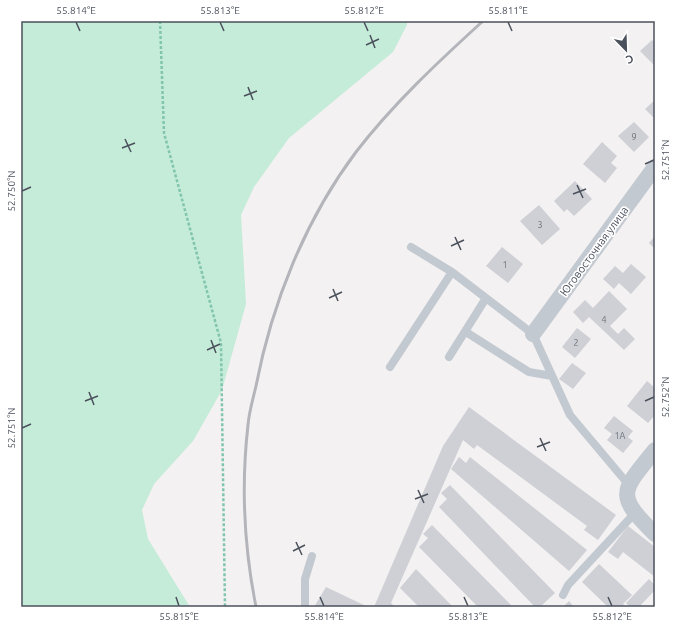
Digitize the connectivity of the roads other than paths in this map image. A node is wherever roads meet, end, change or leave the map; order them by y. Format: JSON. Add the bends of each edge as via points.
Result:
{"nodes":[{"id":1,"x":655,"y":167,"type":"edge"},
{"id":2,"x":412,"y":247,"type":"dead end"},
{"id":3,"x":452,"y":272,"type":"junction"},
{"id":4,"x":486,"y":298,"type":"junction"},
{"id":5,"x":466,"y":332,"type":"junction"},
{"id":6,"x":533,"y":334,"type":"junction"},
{"id":7,"x":449,"y":357,"type":"dead end"},
{"id":8,"x":390,"y":367,"type":"dead end"},
{"id":9,"x":552,"y":376,"type":"junction"},
{"id":10,"x":655,"y":450,"type":"edge"},
{"id":11,"x":627,"y":489,"type":"junction"},
{"id":12,"x":634,"y":514,"type":"junction"},
{"id":13,"x":655,"y":534,"type":"edge"},
{"id":14,"x":312,"y":556,"type":"dead end"},
{"id":15,"x":563,"y":595,"type":"dead end"},
{"id":16,"x":304,"y":607,"type":"edge"}],
"edges":[{"from":1,"to":6,"type":"street","name":"Юговосточная улица"},
{"from":2,"to":3,"type":"lane"},
{"from":3,"to":4,"type":"lane"},
{"from":3,"to":8,"type":"lane"},
{"from":4,"to":5,"type":"lane"},
{"from":4,"to":6,"type":"lane"},
{"from":5,"to":7,"type":"lane"},
{"from":5,"to":9,"type":"lane","via":[[529,372]]},
{"from":6,"to":9,"type":"lane"},
{"from":9,"to":11,"type":"lane","via":[[570,415]]},
{"from":10,"to":11,"type":"street"},
{"from":11,"to":12,"type":"street"},
{"from":12,"to":13,"type":"street"},
{"from":12,"to":15,"type":"lane","via":[[568,585]]},
{"from":14,"to":16,"type":"lane","via":[[305,579]]}]}
